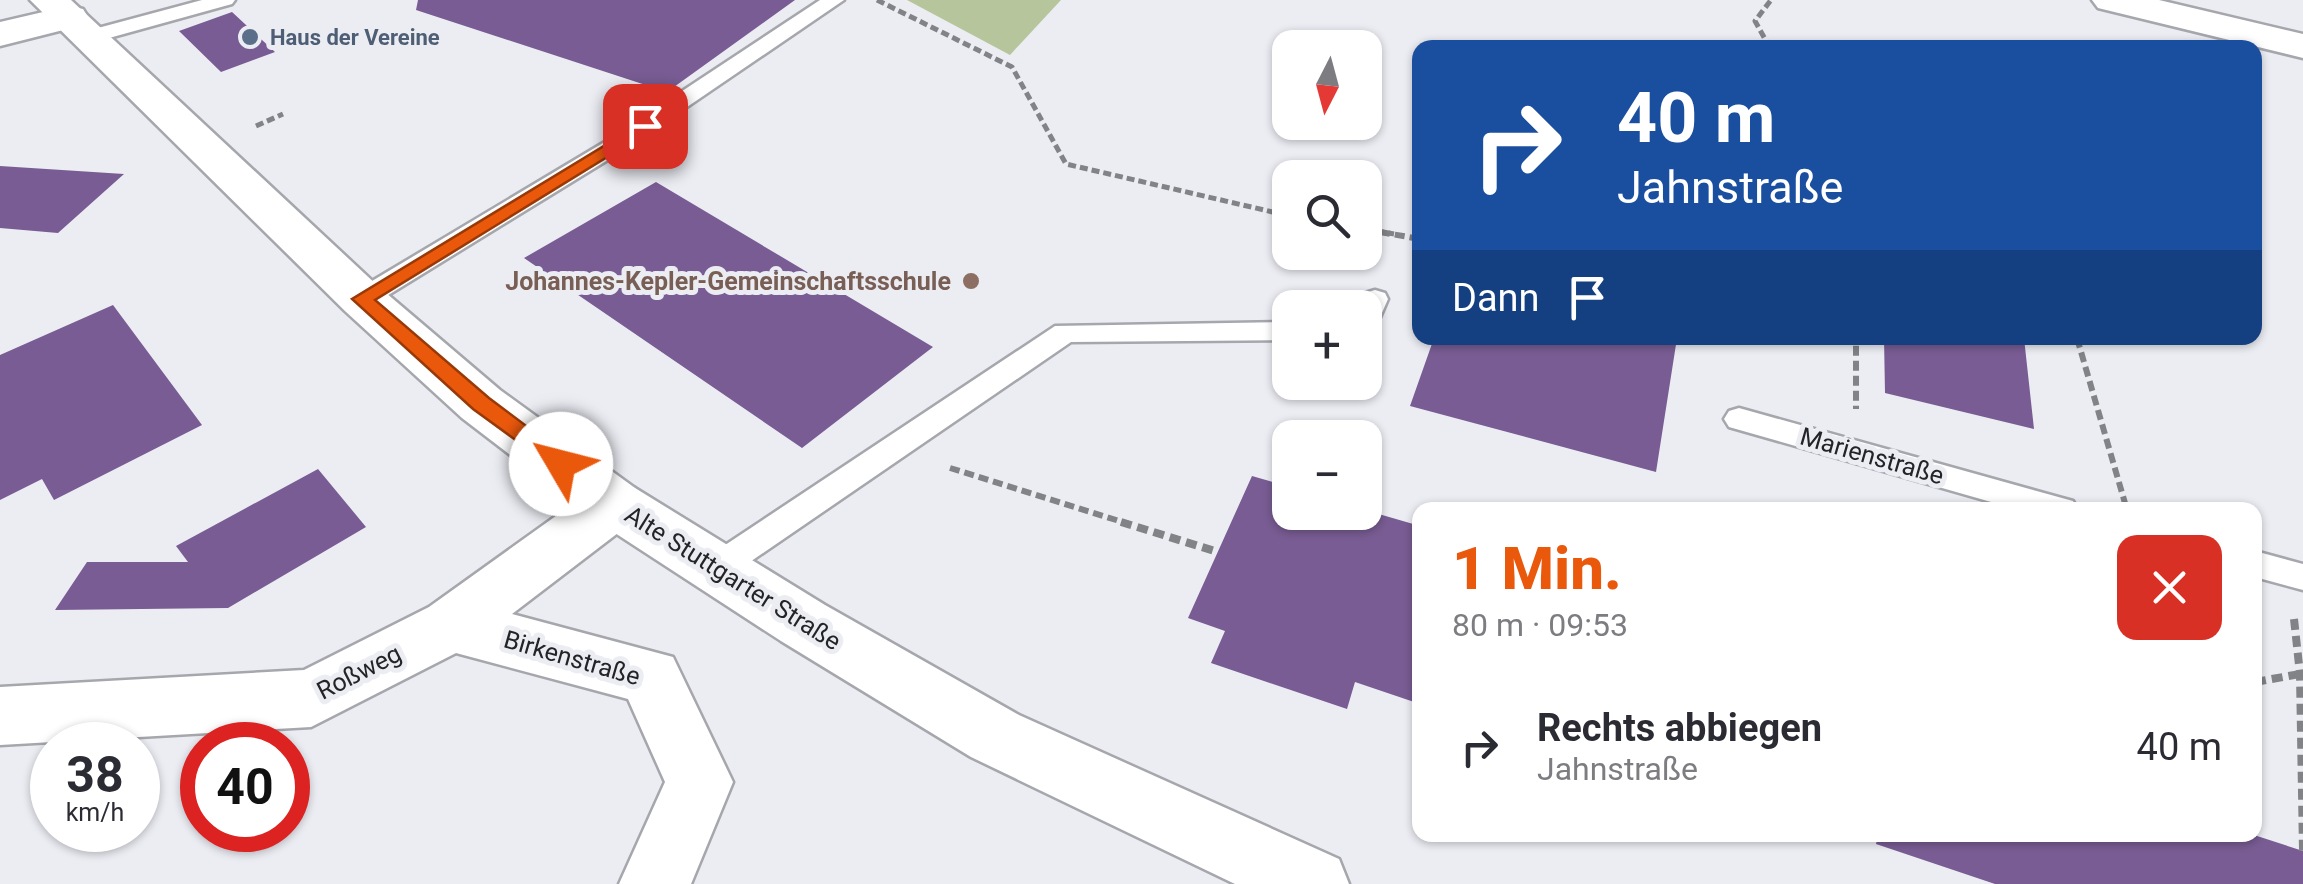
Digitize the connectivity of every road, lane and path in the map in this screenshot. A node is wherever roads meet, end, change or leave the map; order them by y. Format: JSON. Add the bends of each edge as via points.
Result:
{"nodes":[{"id":1,"x":225,"y":0,"type":"edge"},
{"id":2,"x":834,"y":0,"type":"edge"},
{"id":3,"x":877,"y":0,"type":"edge"},
{"id":4,"x":1771,"y":0,"type":"edge"},
{"id":5,"x":2111,"y":0,"type":"edge"},
{"id":6,"x":70,"y":18,"type":"edge"},
{"id":7,"x":0,"y":34,"type":"edge"},
{"id":8,"x":1766,"y":40,"type":"edge"},
{"id":9,"x":2303,"y":46,"type":"edge"},
{"id":10,"x":1272,"y":212,"type":"edge"},
{"id":11,"x":1382,"y":232,"type":"edge"},
{"id":12,"x":1412,"y":238,"type":"edge"},
{"id":13,"x":362,"y":299,"type":"junction"},
{"id":14,"x":1272,"y":331,"type":"edge"},
{"id":15,"x":1856,"y":345,"type":"edge"},
{"id":16,"x":2080,"y":345,"type":"edge"},
{"id":17,"x":1738,"y":419,"type":"dead end"},
{"id":18,"x":891,"y":450,"type":"junction"},
{"id":19,"x":1855,"y":452,"type":"junction"},
{"id":20,"x":2033,"y":502,"type":"edge"},
{"id":21,"x":2125,"y":502,"type":"edge"},
{"id":22,"x":614,"y":504,"type":"junction"},
{"id":23,"x":1218,"y":552,"type":"dead end"},
{"id":24,"x":2262,"y":566,"type":"edge"},
{"id":25,"x":716,"y":568,"type":"junction"},
{"id":26,"x":2296,"y":575,"type":"edge"},
{"id":27,"x":451,"y":624,"type":"junction"},
{"id":28,"x":2300,"y":674,"type":"junction"},
{"id":29,"x":2262,"y":681,"type":"edge"},
{"id":30,"x":0,"y":716,"type":"edge"},
{"id":31,"x":2303,"y":851,"type":"edge"},
{"id":32,"x":655,"y":884,"type":"edge"},
{"id":33,"x":1313,"y":884,"type":"edge"}],
"edges":[{"from":1,"to":6,"type":"lane"},
{"from":2,"to":13,"type":"lane","via":[[616,146]]},
{"from":3,"to":10,"type":"path","via":[[1012,67],[1066,164]]},
{"from":4,"to":8,"type":"path","via":[[1756,21]]},
{"from":5,"to":9,"type":"street"},
{"from":6,"to":7,"type":"street"},
{"from":6,"to":13,"type":"street","name":"Alte Stuttgarter Straße"},
{"from":11,"to":12,"type":"path"},
{"from":13,"to":22,"type":"street","name":"Alte Stuttgarter Straße","via":[[481,404]]},
{"from":14,"to":18,"type":"lane","via":[[1065,332]]},
{"from":15,"to":19,"type":"path"},
{"from":16,"to":21,"type":"path"},
{"from":17,"to":19,"type":"lane","name":"Marienstraße"},
{"from":18,"to":23,"type":"path"},
{"from":18,"to":25,"type":"lane"},
{"from":19,"to":20,"type":"lane","name":"Marienstraße"},
{"from":22,"to":25,"type":"street","name":"Alte Stuttgarter Straße"},
{"from":22,"to":27,"type":"street","name":"Roßweg"},
{"from":24,"to":26,"type":"lane"},
{"from":25,"to":33,"type":"street","name":"Alte Stuttgarter Straße","via":[[995,736]]},
{"from":26,"to":28,"type":"path"},
{"from":27,"to":30,"type":"street","name":"Roßweg","via":[[311,698]]},
{"from":27,"to":32,"type":"street","name":"Birkenstraße","via":[[650,677],[699,782]]},
{"from":28,"to":29,"type":"path"},
{"from":28,"to":31,"type":"path"}]}
